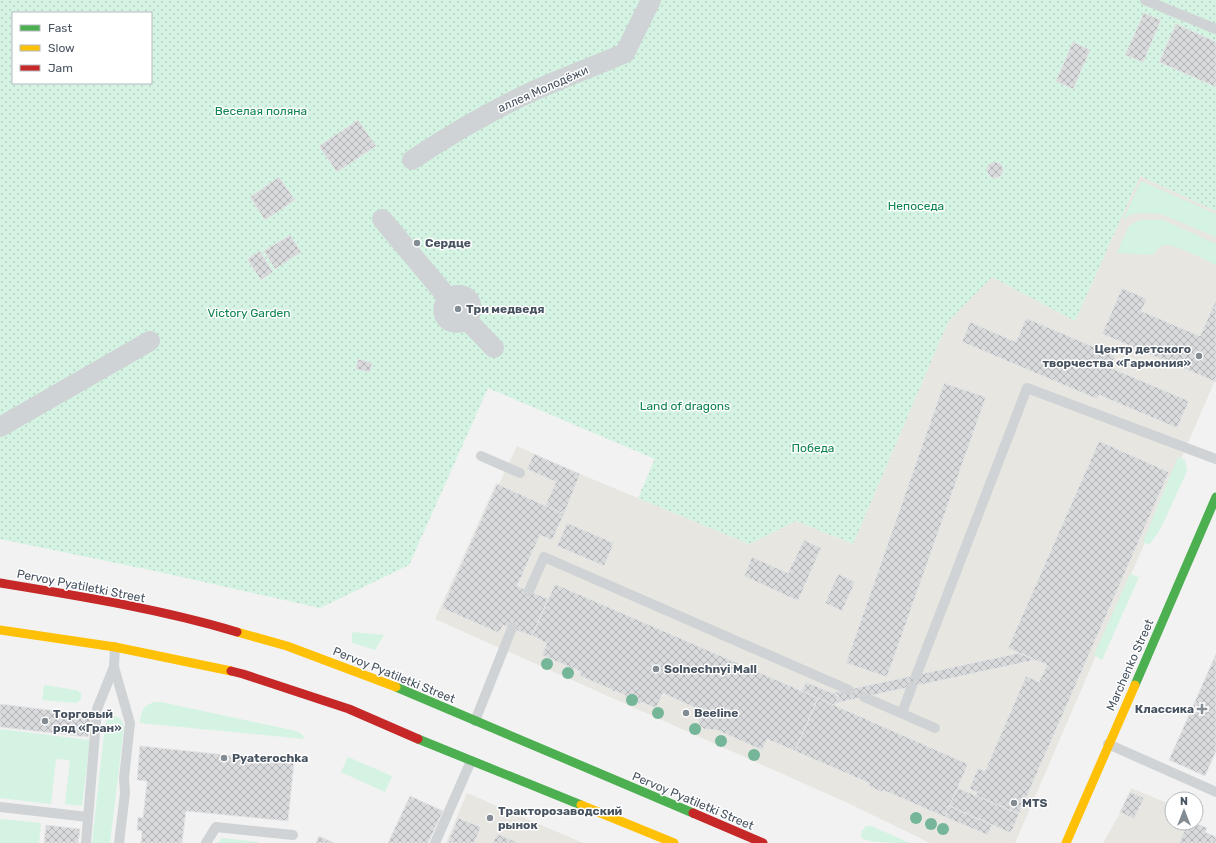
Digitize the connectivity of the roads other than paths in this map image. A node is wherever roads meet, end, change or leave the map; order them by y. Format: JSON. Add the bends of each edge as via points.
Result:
{"nodes":[{"id":1,"x":651,"y":0,"type":"edge"},
{"id":2,"x":1145,"y":0,"type":"edge"},
{"id":3,"x":1216,"y":29,"type":"edge"},
{"id":4,"x":412,"y":160,"type":"dead end"},
{"id":5,"x":382,"y":218,"type":"dead end"},
{"id":6,"x":150,"y":341,"type":"dead end"},
{"id":7,"x":494,"y":348,"type":"dead end"},
{"id":8,"x":0,"y":427,"type":"edge"},
{"id":9,"x":481,"y":456,"type":"dead end"},
{"id":10,"x":1216,"y":458,"type":"edge"},
{"id":11,"x":520,"y":474,"type":"dead end"},
{"id":12,"x":1215,"y":501,"type":"edge"},
{"id":13,"x":0,"y":583,"type":"edge"},
{"id":14,"x":529,"y":591,"type":"dead end"},
{"id":15,"x":512,"y":628,"type":"dead end"},
{"id":16,"x":0,"y":630,"type":"edge"},
{"id":17,"x":115,"y":647,"type":"junction"},
{"id":18,"x":114,"y":667,"type":"junction"},
{"id":19,"x":916,"y":676,"type":"dead end"},
{"id":20,"x":912,"y":686,"type":"dead end"},
{"id":21,"x":849,"y":690,"type":"dead end"},
{"id":22,"x":864,"y":697,"type":"dead end"},
{"id":23,"x":902,"y":713,"type":"junction"},
{"id":24,"x":474,"y":721,"type":"junction"},
{"id":25,"x":935,"y":728,"type":"dead end"},
{"id":26,"x":1108,"y":744,"type":"junction"},
{"id":27,"x":470,"y":761,"type":"junction"},
{"id":28,"x":1216,"y":792,"type":"edge"},
{"id":29,"x":0,"y":807,"type":"edge"},
{"id":30,"x":88,"y":817,"type":"junction"},
{"id":31,"x":293,"y":835,"type":"dead end"},
{"id":32,"x":86,"y":843,"type":"edge"},
{"id":33,"x":119,"y":843,"type":"edge"},
{"id":34,"x":206,"y":843,"type":"edge"},
{"id":35,"x":435,"y":843,"type":"edge"},
{"id":36,"x":674,"y":843,"type":"edge"},
{"id":37,"x":763,"y":843,"type":"edge"},
{"id":38,"x":1066,"y":843,"type":"edge"}],
"edges":[{"from":1,"to":4,"type":"street","name":"аллея Молодёжи","via":[[626,53],[526,94],[442,140]]},
{"from":2,"to":3,"type":"lane"},
{"from":5,"to":7,"type":"street","via":[[448,298],[459,294],[468,299],[472,307],[467,320]]},
{"from":6,"to":8,"type":"street"},
{"from":9,"to":11,"type":"lane"},
{"from":10,"to":19,"type":"lane","via":[[1027,388]]},
{"from":12,"to":26,"type":"main road","name":"Marchenko Street"},
{"from":13,"to":24,"type":"main road","name":"Pervoy Pyatiletki Street","via":[[101,600],[214,625],[287,646],[386,683]]},
{"from":14,"to":21,"type":"lane","via":[[544,557]]},
{"from":15,"to":24,"type":"lane"},
{"from":16,"to":17,"type":"main road"},
{"from":17,"to":18,"type":"lane"},
{"from":17,"to":27,"type":"main road","via":[[250,676],[349,709]]},
{"from":18,"to":30,"type":"lane","via":[[97,709]]},
{"from":18,"to":33,"type":"lane","via":[[130,723]]},
{"from":20,"to":23,"type":"lane"},
{"from":22,"to":23,"type":"lane"},
{"from":23,"to":25,"type":"lane"},
{"from":24,"to":37,"type":"main road","name":"Pervoy Pyatiletki Street"},
{"from":26,"to":28,"type":"lane"},
{"from":26,"to":38,"type":"main road","name":"Marchenko Street"},
{"from":27,"to":35,"type":"lane"},
{"from":27,"to":36,"type":"main road"},
{"from":29,"to":30,"type":"lane"},
{"from":30,"to":32,"type":"lane"},
{"from":31,"to":34,"type":"lane","via":[[216,827]]}]}
